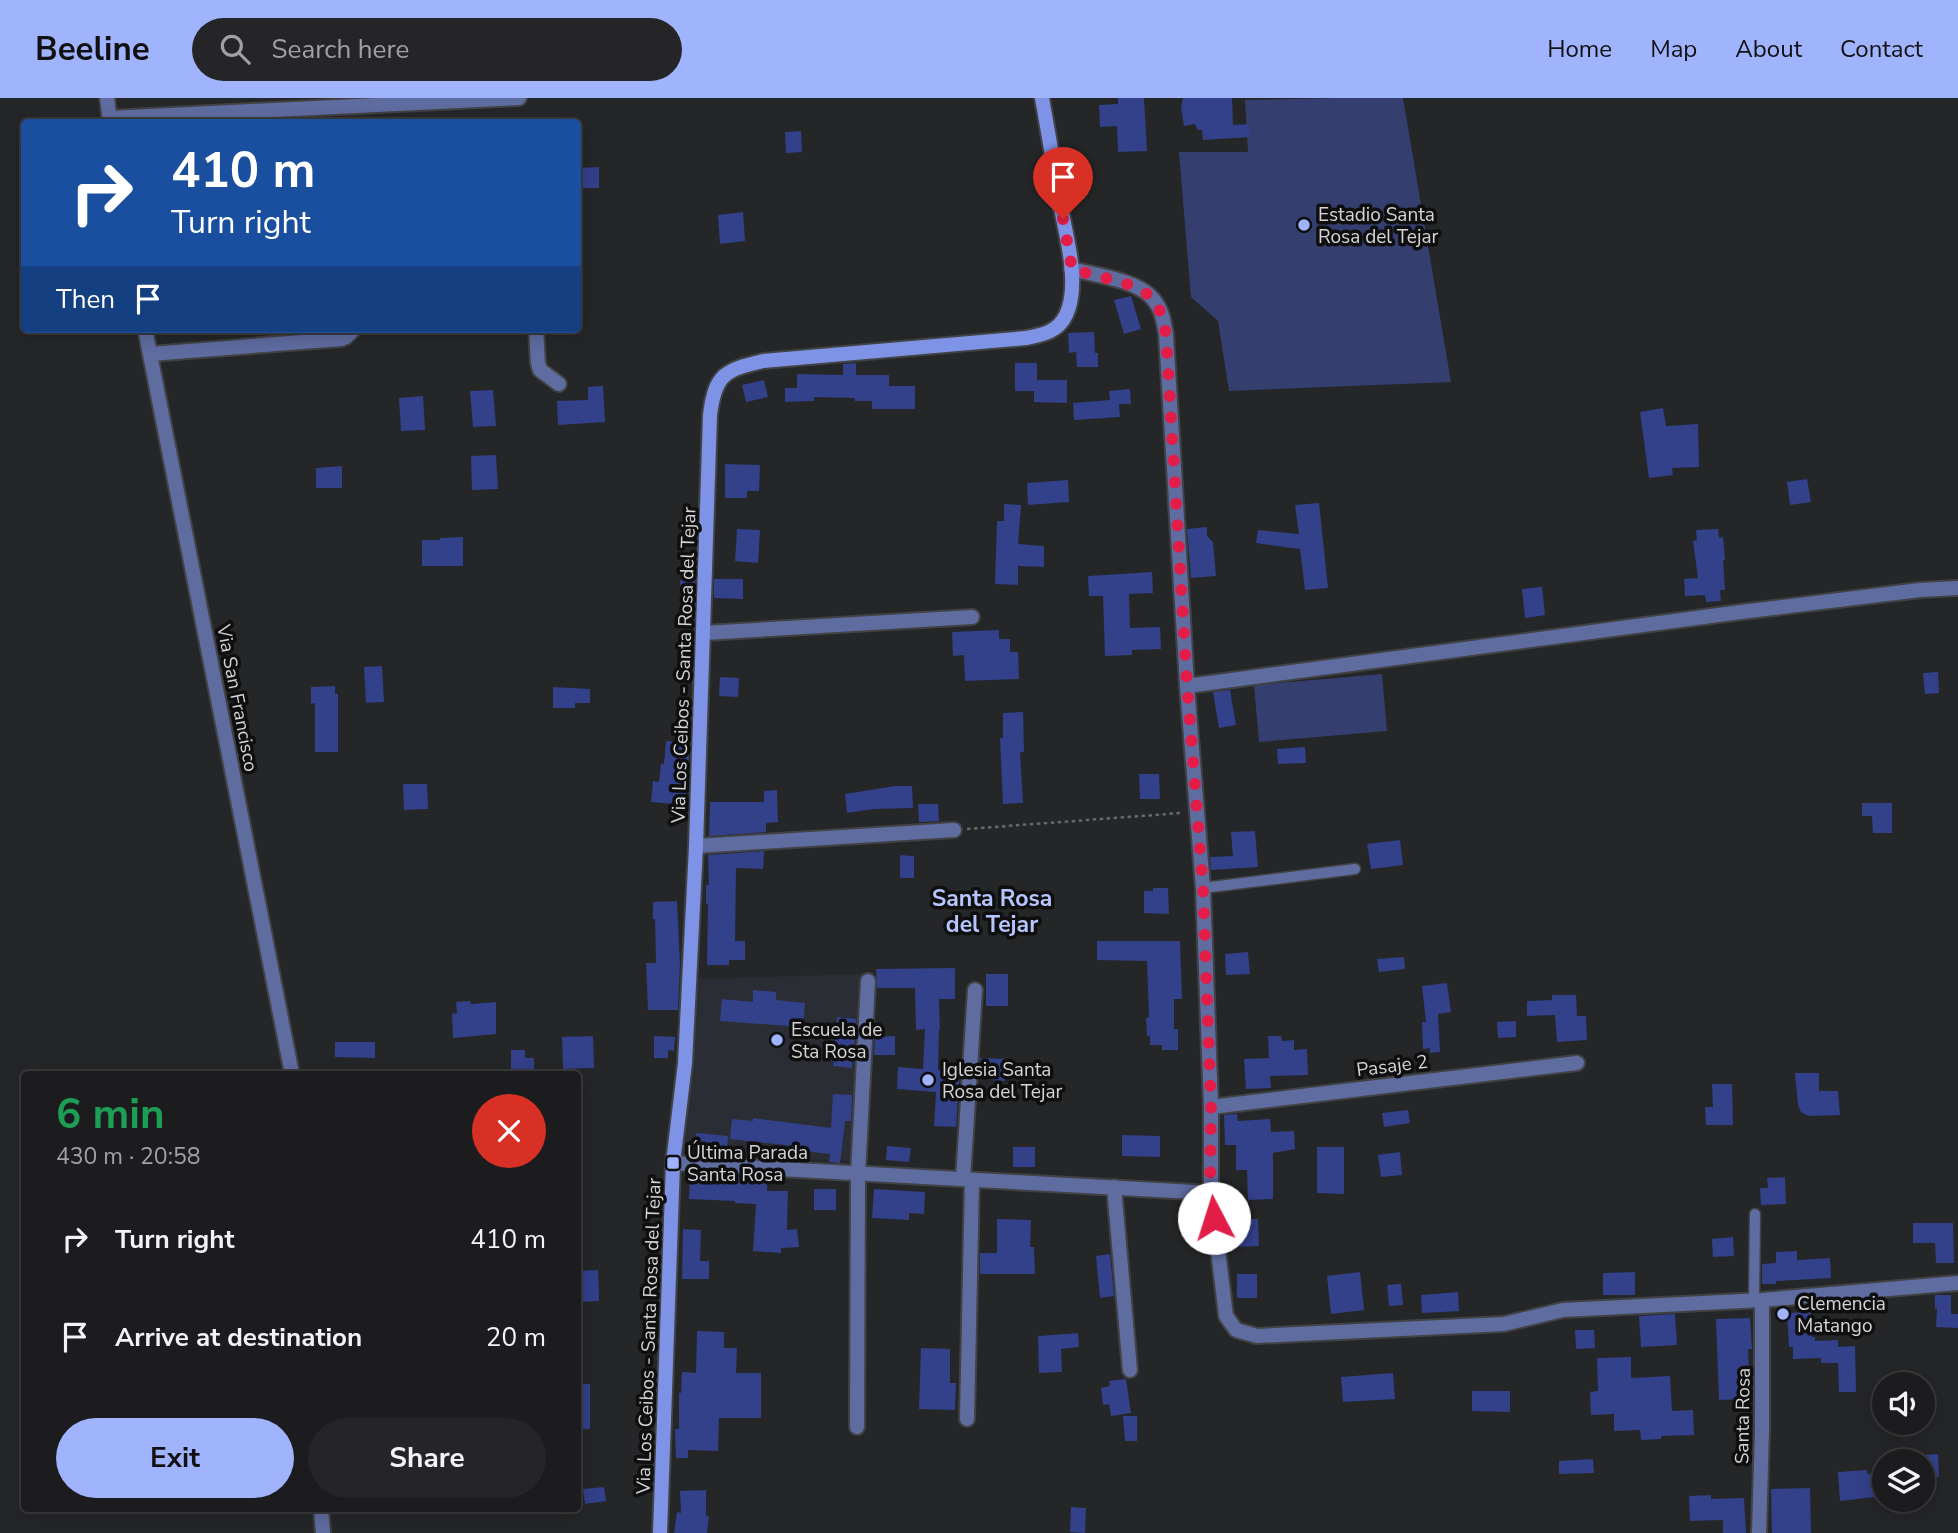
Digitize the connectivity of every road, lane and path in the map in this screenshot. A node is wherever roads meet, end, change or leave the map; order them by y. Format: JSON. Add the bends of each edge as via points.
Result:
{"nodes":[{"id":1,"x":107,"y":98,"type":"edge"},
{"id":2,"x":519,"y":98,"type":"edge"},
{"id":3,"x":1042,"y":98,"type":"edge"},
{"id":4,"x":110,"y":119,"type":"edge"},
{"id":5,"x":129,"y":119,"type":"edge"},
{"id":6,"x":1072,"y":269,"type":"junction"},
{"id":7,"x":146,"y":333,"type":"edge"},
{"id":8,"x":350,"y":333,"type":"edge"},
{"id":9,"x":536,"y":333,"type":"edge"},
{"id":10,"x":150,"y":354,"type":"junction"},
{"id":11,"x":559,"y":384,"type":"dead end"},
{"id":12,"x":1958,"y":587,"type":"edge"},
{"id":13,"x":972,"y":617,"type":"dead end"},
{"id":14,"x":704,"y":632,"type":"junction"},
{"id":15,"x":1187,"y":685,"type":"junction"},
{"id":16,"x":1197,"y":811,"type":"junction"},
{"id":17,"x":954,"y":830,"type":"joint"},
{"id":18,"x":696,"y":846,"type":"junction"},
{"id":19,"x":1355,"y":869,"type":"dead end"},
{"id":20,"x":1203,"y":888,"type":"junction"},
{"id":21,"x":868,"y":981,"type":"dead end"},
{"id":22,"x":975,"y":990,"type":"dead end"},
{"id":23,"x":1577,"y":1063,"type":"dead end"},
{"id":24,"x":291,"y":1071,"type":"edge"},
{"id":25,"x":1211,"y":1107,"type":"junction"},
{"id":26,"x":673,"y":1163,"type":"junction"},
{"id":27,"x":858,"y":1174,"type":"junction"},
{"id":28,"x":967,"y":1180,"type":"junction"},
{"id":29,"x":1114,"y":1187,"type":"junction"},
{"id":30,"x":1210,"y":1193,"type":"junction"},
{"id":31,"x":1755,"y":1214,"type":"dead end"},
{"id":32,"x":1958,"y":1283,"type":"edge"},
{"id":33,"x":1758,"y":1300,"type":"junction"},
{"id":34,"x":1130,"y":1370,"type":"dead end"},
{"id":35,"x":967,"y":1419,"type":"dead end"},
{"id":36,"x":857,"y":1427,"type":"dead end"},
{"id":37,"x":321,"y":1512,"type":"edge"},
{"id":38,"x":323,"y":1533,"type":"edge"},
{"id":39,"x":660,"y":1533,"type":"edge"},
{"id":40,"x":1759,"y":1533,"type":"edge"}],
"edges":[{"from":1,"to":4,"type":"street"},
{"from":2,"to":5,"type":"street"},
{"from":3,"to":6,"type":"main road","name":"Via Los Ceibos - Santa Rosa del Tejar"},
{"from":6,"to":14,"type":"main road","name":"Via Los Ceibos - Santa Rosa del Tejar","via":[[1066,316],[1048,333],[763,361],[727,372],[712,396],[710,415]]},
{"from":6,"to":15,"type":"street","via":[[1139,287],[1163,316]]},
{"from":7,"to":10,"type":"street","name":"Via San Francisco"},
{"from":8,"to":10,"type":"street","via":[[341,339]]},
{"from":9,"to":11,"type":"street","via":[[540,370]]},
{"from":10,"to":24,"type":"street","name":"Via San Francisco"},
{"from":12,"to":15,"type":"street"},
{"from":13,"to":14,"type":"street"},
{"from":14,"to":18,"type":"main road","name":"Via Los Ceibos - Santa Rosa del Tejar"},
{"from":15,"to":16,"type":"street"},
{"from":16,"to":17,"type":"path"},
{"from":16,"to":20,"type":"street"},
{"from":17,"to":18,"type":"street"},
{"from":18,"to":26,"type":"main road","name":"Via Los Ceibos - Santa Rosa del Tejar","via":[[685,1063]]},
{"from":19,"to":20,"type":"lane"},
{"from":20,"to":25,"type":"street"},
{"from":21,"to":27,"type":"street"},
{"from":22,"to":28,"type":"street"},
{"from":23,"to":25,"type":"street","name":"Pasaje 2"},
{"from":25,"to":30,"type":"street"},
{"from":26,"to":27,"type":"street"},
{"from":26,"to":39,"type":"main road","name":"Via Los Ceibos - Santa Rosa del Tejar"},
{"from":27,"to":28,"type":"street"},
{"from":27,"to":36,"type":"street"},
{"from":28,"to":29,"type":"street"},
{"from":28,"to":35,"type":"street"},
{"from":29,"to":30,"type":"street"},
{"from":29,"to":34,"type":"street"},
{"from":30,"to":33,"type":"street","via":[[1226,1316],[1236,1330],[1257,1336],[1504,1324],[1563,1310]]},
{"from":31,"to":33,"type":"lane"},
{"from":32,"to":33,"type":"street"},
{"from":33,"to":40,"type":"street","name":"Santa Rosa"},
{"from":37,"to":38,"type":"street"}]}
